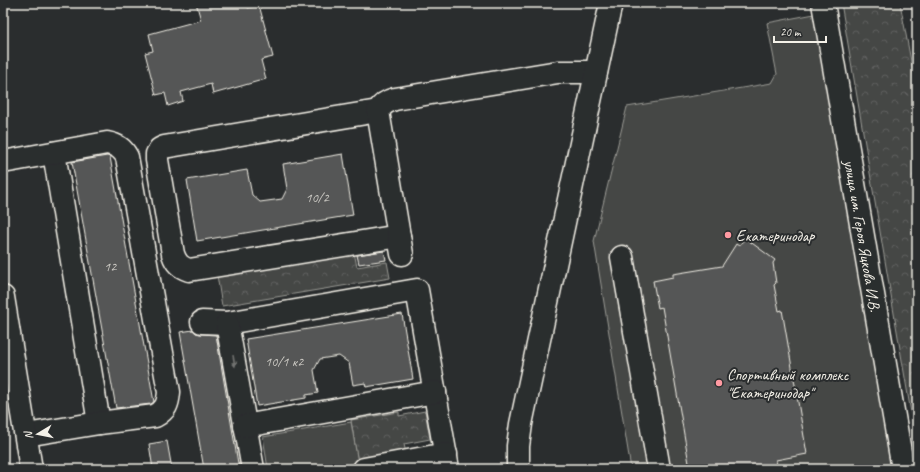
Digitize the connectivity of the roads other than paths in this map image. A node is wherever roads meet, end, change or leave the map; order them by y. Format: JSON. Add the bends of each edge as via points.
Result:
{"nodes":[{"id":1,"x":611,"y":3,"type":"edge"},
{"id":2,"x":823,"y":3,"type":"edge"},
{"id":3,"x":596,"y":72,"type":"junction"},
{"id":4,"x":378,"y":111,"type":"junction"},
{"id":5,"x":54,"y":153,"type":"junction"},
{"id":6,"x":3,"y":162,"type":"edge"},
{"id":7,"x":622,"y":257,"type":"dead end"},
{"id":8,"x":3,"y":297,"type":"edge"},
{"id":9,"x":202,"y":322,"type":"dead end"},
{"id":10,"x":228,"y":323,"type":"junction"},
{"id":11,"x":435,"y":392,"type":"junction"},
{"id":12,"x":99,"y":423,"type":"junction"},
{"id":13,"x":245,"y":426,"type":"junction"},
{"id":14,"x":26,"y":436,"type":"junction"},
{"id":15,"x":447,"y":462,"type":"edge"},
{"id":16,"x":28,"y":468,"type":"edge"},
{"id":17,"x":253,"y":469,"type":"edge"},
{"id":18,"x":364,"y":469,"type":"edge"},
{"id":19,"x":518,"y":469,"type":"edge"},
{"id":20,"x":659,"y":469,"type":"edge"},
{"id":21,"x":903,"y":469,"type":"edge"}],
"edges":[{"from":1,"to":3,"type":"street"},
{"from":2,"to":21,"type":"street","name":"улица им. Героя Яцкова И.В."},
{"from":3,"to":4,"type":"street","via":[[558,72],[403,98],[388,101],[381,105]]},
{"from":3,"to":19,"type":"street","via":[[521,424]]},
{"from":4,"to":4,"type":"street","via":[[400,245],[194,270],[180,266],[175,261],[157,154],[160,149]]},
{"from":5,"to":6,"type":"street"},
{"from":5,"to":12,"type":"street"},
{"from":5,"to":12,"type":"street","via":[[107,143],[115,144],[127,157],[168,392],[164,412],[155,416]]},
{"from":7,"to":20,"type":"street"},
{"from":8,"to":14,"type":"street"},
{"from":9,"to":10,"type":"street"},
{"from":10,"to":11,"type":"street","via":[[417,290]]},
{"from":10,"to":13,"type":"street","one_way":true},
{"from":11,"to":13,"type":"street"},
{"from":11,"to":15,"type":"street"},
{"from":12,"to":14,"type":"street"},
{"from":13,"to":17,"type":"street"},
{"from":14,"to":16,"type":"street"},
{"from":15,"to":18,"type":"street"}]}
